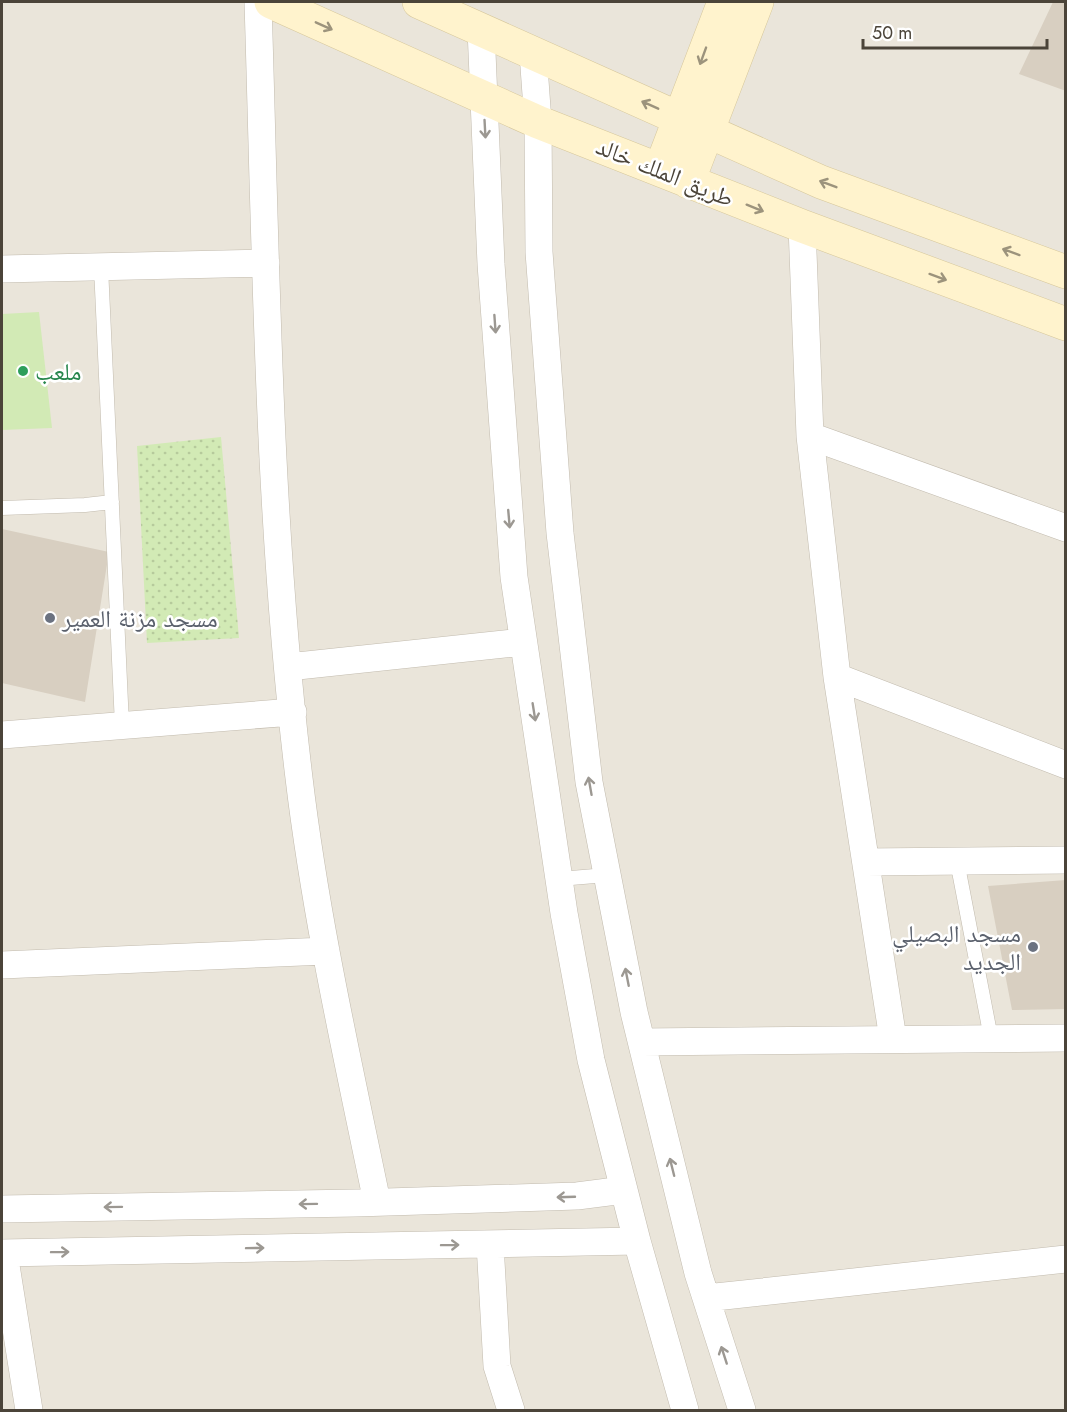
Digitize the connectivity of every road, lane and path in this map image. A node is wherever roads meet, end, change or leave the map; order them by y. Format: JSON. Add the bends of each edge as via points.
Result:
{"nodes":[{"id":1,"x":258,"y":2,"type":"edge"},
{"id":2,"x":271,"y":2,"type":"edge"},
{"id":3,"x":419,"y":2,"type":"edge"},
{"id":4,"x":724,"y":2,"type":"edge"},
{"id":5,"x":757,"y":2,"type":"edge"},
{"id":6,"x":481,"y":29,"type":"junction"},
{"id":7,"x":533,"y":53,"type":"junction"},
{"id":8,"x":484,"y":98,"type":"junction"},
{"id":9,"x":538,"y":122,"type":"junction"},
{"id":10,"x":694,"y":125,"type":"junction"},
{"id":11,"x":674,"y":176,"type":"junction"},
{"id":12,"x":802,"y":226,"type":"junction"},
{"id":13,"x":266,"y":262,"type":"junction"},
{"id":14,"x":101,"y":267,"type":"junction"},
{"id":15,"x":2,"y":269,"type":"edge"},
{"id":16,"x":1065,"y":272,"type":"edge"},
{"id":17,"x":1065,"y":324,"type":"edge"},
{"id":18,"x":810,"y":436,"type":"junction"},
{"id":19,"x":112,"y":501,"type":"junction"},
{"id":20,"x":2,"y":508,"type":"edge"},
{"id":21,"x":1065,"y":528,"type":"edge"},
{"id":22,"x":524,"y":642,"type":"junction"},
{"id":23,"x":288,"y":667,"type":"junction"},
{"id":24,"x":837,"y":677,"type":"junction"},
{"id":25,"x":293,"y":712,"type":"junction"},
{"id":26,"x":122,"y":725,"type":"junction"},
{"id":27,"x":2,"y":735,"type":"edge"},
{"id":28,"x":1065,"y":765,"type":"edge"},
{"id":29,"x":1065,"y":860,"type":"edge"},
{"id":30,"x":957,"y":861,"type":"junction"},
{"id":31,"x":866,"y":862,"type":"junction"},
{"id":32,"x":607,"y":875,"type":"junction"},
{"id":33,"x":559,"y":879,"type":"junction"},
{"id":34,"x":326,"y":951,"type":"junction"},
{"id":35,"x":2,"y":965,"type":"edge"},
{"id":36,"x":991,"y":1038,"type":"junction"},
{"id":37,"x":1065,"y":1038,"type":"edge"},
{"id":38,"x":893,"y":1039,"type":"junction"},
{"id":39,"x":642,"y":1042,"type":"junction"},
{"id":40,"x":624,"y":1190,"type":"junction"},
{"id":41,"x":367,"y":1202,"type":"junction"},
{"id":42,"x":2,"y":1209,"type":"edge"},
{"id":43,"x":637,"y":1241,"type":"junction"},
{"id":44,"x":490,"y":1244,"type":"junction"},
{"id":45,"x":359,"y":1246,"type":"junction"},
{"id":46,"x":3,"y":1253,"type":"edge"},
{"id":47,"x":1065,"y":1259,"type":"edge"},
{"id":48,"x":706,"y":1298,"type":"junction"},
{"id":49,"x":29,"y":1410,"type":"edge"},
{"id":50,"x":511,"y":1410,"type":"edge"},
{"id":51,"x":685,"y":1410,"type":"edge"},
{"id":52,"x":742,"y":1410,"type":"edge"}],
"edges":[{"from":1,"to":13,"type":"street"},
{"from":2,"to":8,"type":"main road","name":"طريق الملك خالد","one_way":true},
{"from":3,"to":6,"type":"main road"},
{"from":4,"to":10,"type":"main road","one_way":true},
{"from":5,"to":10,"type":"main road"},
{"from":6,"to":7,"type":"main road"},
{"from":6,"to":8,"type":"street"},
{"from":7,"to":9,"type":"street"},
{"from":10,"to":7,"type":"main road","one_way":true},
{"from":8,"to":9,"type":"main road","name":"طريق الملك خالد"},
{"from":8,"to":22,"type":"street","one_way":true,"via":[[504,454],[514,577]]},
{"from":9,"to":11,"type":"main road","name":"طريق الملك خالد"},
{"from":32,"to":9,"type":"street","one_way":true,"via":[[589,782],[560,533],[539,252]]},
{"from":10,"to":11,"type":"main road"},
{"from":16,"to":10,"type":"main road","one_way":true,"via":[[822,182]]},
{"from":11,"to":12,"type":"main road","name":"طريق الملك خالد","one_way":true},
{"from":12,"to":17,"type":"main road","name":"طريق الملك خالد","one_way":true},
{"from":12,"to":18,"type":"street"},
{"from":13,"to":14,"type":"street"},
{"from":13,"to":23,"type":"street","via":[[272,450]]},
{"from":14,"to":15,"type":"street"},
{"from":14,"to":19,"type":"lane"},
{"from":18,"to":21,"type":"street"},
{"from":18,"to":24,"type":"street"},
{"from":19,"to":20,"type":"lane"},
{"from":19,"to":26,"type":"lane"},
{"from":22,"to":23,"type":"street"},
{"from":22,"to":33,"type":"street","one_way":true},
{"from":23,"to":25,"type":"street"},
{"from":24,"to":28,"type":"street"},
{"from":24,"to":31,"type":"street"},
{"from":25,"to":26,"type":"street"},
{"from":25,"to":34,"type":"street","via":[[299,779]]},
{"from":26,"to":27,"type":"street"},
{"from":29,"to":30,"type":"street"},
{"from":30,"to":31,"type":"street"},
{"from":30,"to":36,"type":"lane"},
{"from":31,"to":38,"type":"street"},
{"from":32,"to":33,"type":"lane"},
{"from":39,"to":32,"type":"street","one_way":true},
{"from":33,"to":40,"type":"street","via":[[591,1060]]},
{"from":34,"to":35,"type":"street"},
{"from":34,"to":41,"type":"street"},
{"from":36,"to":37,"type":"street"},
{"from":36,"to":38,"type":"street"},
{"from":38,"to":39,"type":"street"},
{"from":48,"to":39,"type":"street","one_way":true},
{"from":40,"to":41,"type":"street","one_way":true,"via":[[577,1196]]},
{"from":40,"to":43,"type":"street"},
{"from":41,"to":42,"type":"street","one_way":true},
{"from":41,"to":45,"type":"street"},
{"from":43,"to":44,"type":"street"},
{"from":43,"to":51,"type":"street"},
{"from":45,"to":44,"type":"street","one_way":true},
{"from":44,"to":50,"type":"street","via":[[497,1366]]},
{"from":46,"to":45,"type":"street","one_way":true},
{"from":46,"to":49,"type":"street"},
{"from":47,"to":48,"type":"street"},
{"from":52,"to":48,"type":"street","one_way":true}]}
